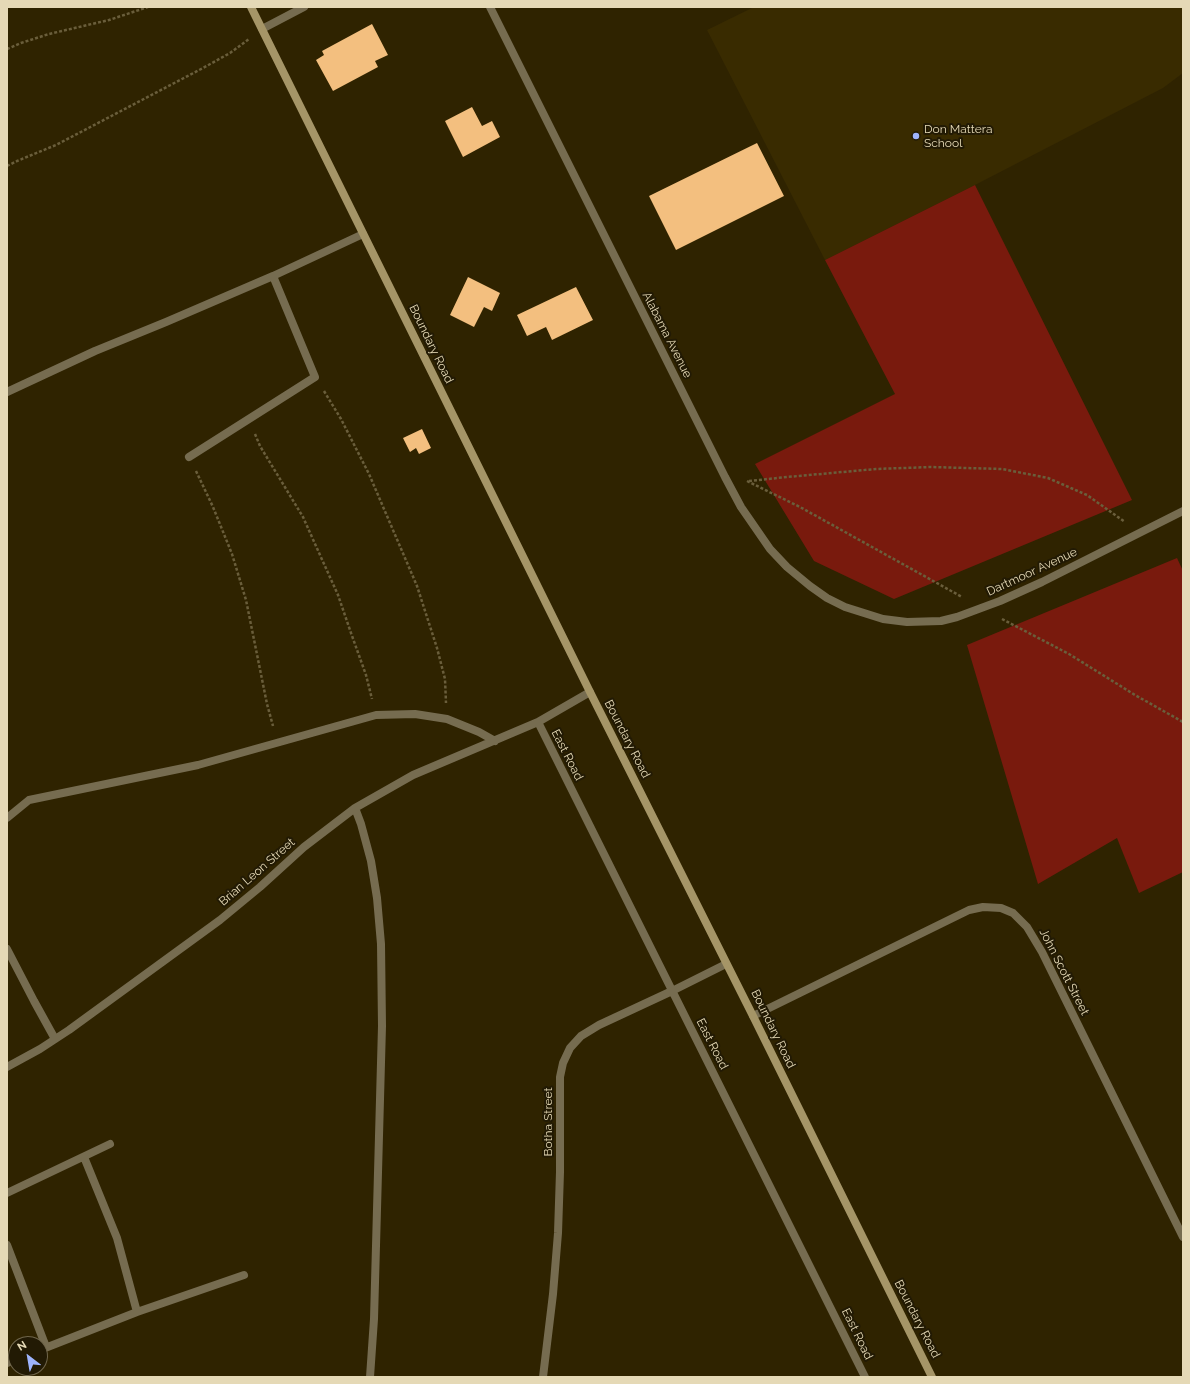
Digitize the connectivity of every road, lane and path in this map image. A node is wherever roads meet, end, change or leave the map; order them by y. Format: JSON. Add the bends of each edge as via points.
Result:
{"nodes":[{"id":1,"x":148,"y":7,"type":"edge"},
{"id":2,"x":251,"y":7,"type":"edge"},
{"id":3,"x":304,"y":7,"type":"edge"},
{"id":4,"x":490,"y":7,"type":"edge"},
{"id":5,"x":262,"y":29,"type":"junction"},
{"id":6,"x":7,"y":49,"type":"edge"},
{"id":7,"x":7,"y":166,"type":"edge"},
{"id":8,"x":363,"y":234,"type":"junction"},
{"id":9,"x":273,"y":276,"type":"junction"},
{"id":10,"x":315,"y":377,"type":"junction"},
{"id":11,"x":7,"y":392,"type":"edge"},
{"id":12,"x":248,"y":420,"type":"junction"},
{"id":13,"x":189,"y":456,"type":"joint"},
{"id":14,"x":725,"y":477,"type":"junction"},
{"id":15,"x":749,"y":481,"type":"junction"},
{"id":16,"x":1183,"y":511,"type":"edge"},
{"id":17,"x":1140,"y":533,"type":"junction"},
{"id":18,"x":981,"y":609,"type":"junction"},
{"id":19,"x":883,"y":619,"type":"joint"},
{"id":20,"x":590,"y":692,"type":"junction"},
{"id":21,"x":376,"y":715,"type":"junction"},
{"id":22,"x":447,"y":719,"type":"junction"},
{"id":23,"x":538,"y":722,"type":"junction"},
{"id":24,"x":1183,"y":722,"type":"edge"},
{"id":25,"x":495,"y":741,"type":"junction"},
{"id":26,"x":277,"y":743,"type":"junction"},
{"id":27,"x":355,"y":808,"type":"junction"},
{"id":28,"x":7,"y":818,"type":"edge"},
{"id":29,"x":7,"y":949,"type":"edge"},
{"id":30,"x":726,"y":964,"type":"junction"},
{"id":31,"x":672,"y":991,"type":"junction"},
{"id":32,"x":753,"y":1016,"type":"junction"},
{"id":33,"x":56,"y":1039,"type":"junction"},
{"id":34,"x":7,"y":1067,"type":"edge"},
{"id":35,"x":110,"y":1144,"type":"dead end"},
{"id":36,"x":84,"y":1157,"type":"junction"},
{"id":37,"x":7,"y":1193,"type":"edge"},
{"id":38,"x":1183,"y":1237,"type":"edge"},
{"id":39,"x":7,"y":1245,"type":"edge"},
{"id":40,"x":244,"y":1275,"type":"dead end"},
{"id":41,"x":137,"y":1312,"type":"junction"},
{"id":42,"x":39,"y":1336,"type":"edge"},
{"id":43,"x":48,"y":1346,"type":"edge"},
{"id":44,"x":370,"y":1377,"type":"edge"},
{"id":45,"x":543,"y":1377,"type":"edge"},
{"id":46,"x":865,"y":1377,"type":"edge"},
{"id":47,"x":932,"y":1377,"type":"edge"}],
"edges":[{"from":1,"to":6,"type":"path","via":[[109,20],[50,34]]},
{"from":2,"to":5,"type":"street","name":"Boundary Road"},
{"from":3,"to":5,"type":"street"},
{"from":4,"to":14,"type":"street","name":"Alabama Avenue"},
{"from":5,"to":7,"type":"path","via":[[244,44],[203,68],[56,145]]},
{"from":5,"to":8,"type":"street","name":"Boundary Road"},
{"from":8,"to":9,"type":"street"},
{"from":8,"to":20,"type":"street","name":"Boundary Road"},
{"from":9,"to":10,"type":"street"},
{"from":9,"to":11,"type":"street","via":[[95,351]]},
{"from":10,"to":12,"type":"street"},
{"from":10,"to":22,"type":"path","via":[[341,419],[369,474],[417,586],[440,661]]},
{"from":12,"to":13,"type":"street"},
{"from":12,"to":21,"type":"path","via":[[260,446],[303,517],[338,595],[366,675]]},
{"from":13,"to":26,"type":"path","via":[[234,560],[246,600]]},
{"from":14,"to":15,"type":"path"},
{"from":14,"to":19,"type":"street","name":"Alabama Avenue","via":[[741,507],[770,549],[787,567],[827,598]]},
{"from":15,"to":17,"type":"path","via":[[884,469],[1002,469],[1048,478],[1087,495]]},
{"from":15,"to":18,"type":"path"},
{"from":16,"to":17,"type":"street","name":"Dartmoor Avenue"},
{"from":17,"to":18,"type":"street","name":"Dartmoor Avenue"},
{"from":18,"to":19,"type":"street","name":"Dartmoor Avenue","via":[[941,621],[907,622]]},
{"from":18,"to":24,"type":"path","via":[[1069,654]]},
{"from":20,"to":23,"type":"street","name":"Boundary Road"},
{"from":20,"to":30,"type":"street","name":"Boundary Road"},
{"from":21,"to":22,"type":"street","via":[[415,714]]},
{"from":21,"to":26,"type":"street"},
{"from":22,"to":25,"type":"street"},
{"from":23,"to":25,"type":"street","name":"Brian Leon Street"},
{"from":23,"to":31,"type":"street","name":"East Road"},
{"from":25,"to":27,"type":"street","name":"Brian Leon Street","via":[[414,775]]},
{"from":26,"to":28,"type":"street","via":[[198,765],[29,800]]},
{"from":27,"to":33,"type":"street","name":"Brian Leon Street","via":[[304,847],[220,920]]},
{"from":27,"to":44,"type":"street","via":[[371,861],[382,944],[382,1034]]},
{"from":29,"to":33,"type":"street"},
{"from":30,"to":31,"type":"street","name":"Botha Street"},
{"from":30,"to":32,"type":"street","name":"Boundary Road"},
{"from":31,"to":45,"type":"street","name":"Botha Street","via":[[581,1036],[570,1048],[563,1062],[560,1076],[558,1233]]},
{"from":31,"to":46,"type":"street","name":"East Road"},
{"from":32,"to":38,"type":"street","name":"John Scott Street","via":[[969,910],[983,907],[1001,908],[1013,913],[1027,927],[1042,952]]},
{"from":32,"to":47,"type":"street","name":"Boundary Road"},
{"from":33,"to":34,"type":"street","name":"Brian Leon Street"},
{"from":35,"to":36,"type":"street"},
{"from":36,"to":37,"type":"street"},
{"from":36,"to":41,"type":"street","via":[[117,1238]]},
{"from":39,"to":42,"type":"street"},
{"from":40,"to":41,"type":"street"},
{"from":41,"to":43,"type":"street"}]}
